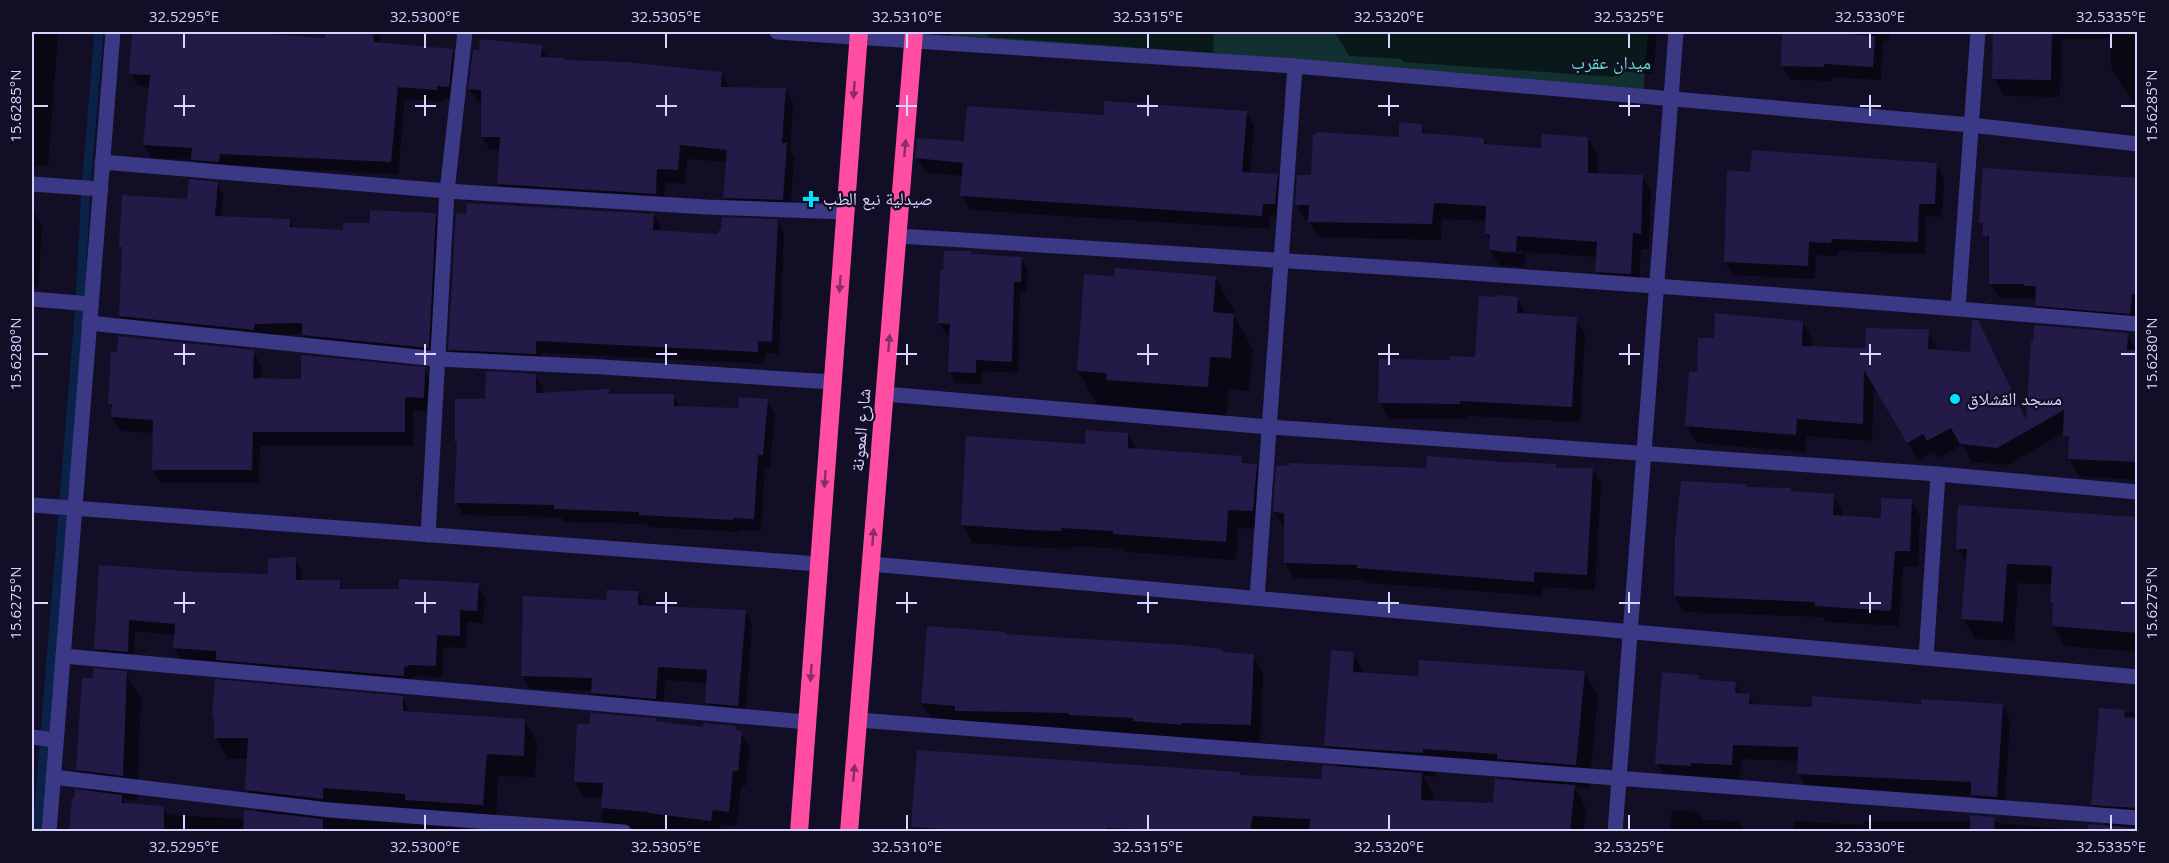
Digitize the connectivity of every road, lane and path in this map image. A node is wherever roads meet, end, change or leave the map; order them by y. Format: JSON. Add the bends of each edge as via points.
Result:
{"nodes":[{"id":1,"x":113,"y":32,"type":"edge"},
{"id":2,"x":465,"y":32,"type":"edge"},
{"id":3,"x":777,"y":32,"type":"edge"},
{"id":4,"x":1676,"y":32,"type":"edge"},
{"id":5,"x":1978,"y":32,"type":"edge"},
{"id":6,"x":858,"y":34,"type":"edge"},
{"id":7,"x":914,"y":36,"type":"edge"},
{"id":8,"x":1295,"y":66,"type":"junction"},
{"id":9,"x":1671,"y":100,"type":"junction"},
{"id":10,"x":1971,"y":125,"type":"junction"},
{"id":11,"x":2138,"y":144,"type":"edge"},
{"id":12,"x":102,"y":162,"type":"junction"},
{"id":13,"x":32,"y":184,"type":"edge"},
{"id":14,"x":100,"y":189,"type":"junction"},
{"id":15,"x":447,"y":191,"type":"junction"},
{"id":16,"x":845,"y":212,"type":"junction"},
{"id":17,"x":898,"y":236,"type":"junction"},
{"id":18,"x":1281,"y":260,"type":"junction"},
{"id":19,"x":1656,"y":287,"type":"junction"},
{"id":20,"x":32,"y":299,"type":"edge"},
{"id":21,"x":91,"y":304,"type":"junction"},
{"id":22,"x":1958,"y":309,"type":"junction"},
{"id":23,"x":89,"y":323,"type":"junction"},
{"id":24,"x":2138,"y":324,"type":"edge"},
{"id":25,"x":438,"y":359,"type":"junction"},
{"id":26,"x":832,"y":382,"type":"junction"},
{"id":27,"x":885,"y":394,"type":"junction"},
{"id":28,"x":1269,"y":427,"type":"junction"},
{"id":29,"x":1644,"y":453,"type":"junction"},
{"id":30,"x":1938,"y":474,"type":"junction"},
{"id":31,"x":2138,"y":492,"type":"edge"},
{"id":32,"x":32,"y":505,"type":"edge"},
{"id":33,"x":75,"y":508,"type":"junction"},
{"id":34,"x":428,"y":535,"type":"junction"},
{"id":35,"x":819,"y":564,"type":"junction"},
{"id":36,"x":871,"y":564,"type":"junction"},
{"id":37,"x":1257,"y":598,"type":"junction"},
{"id":38,"x":1630,"y":631,"type":"junction"},
{"id":39,"x":63,"y":656,"type":"junction"},
{"id":40,"x":1926,"y":658,"type":"junction"},
{"id":41,"x":2138,"y":677,"type":"edge"},
{"id":42,"x":858,"y":720,"type":"junction"},
{"id":43,"x":807,"y":722,"type":"junction"},
{"id":44,"x":32,"y":737,"type":"edge"},
{"id":45,"x":56,"y":740,"type":"junction"},
{"id":46,"x":53,"y":777,"type":"junction"},
{"id":47,"x":1619,"y":777,"type":"junction"},
{"id":48,"x":2138,"y":818,"type":"edge"},
{"id":49,"x":49,"y":831,"type":"edge"},
{"id":50,"x":624,"y":831,"type":"edge"},
{"id":51,"x":799,"y":831,"type":"edge"},
{"id":52,"x":849,"y":831,"type":"edge"},
{"id":53,"x":1615,"y":831,"type":"edge"}],
"edges":[{"from":1,"to":12,"type":"street"},
{"from":2,"to":15,"type":"street"},
{"from":3,"to":6,"type":"street"},
{"from":4,"to":9,"type":"street"},
{"from":5,"to":10,"type":"street"},
{"from":6,"to":7,"type":"street"},
{"from":6,"to":16,"type":"highway","name":"شارع المعونة","one_way":true},
{"from":7,"to":8,"type":"street"},
{"from":17,"to":7,"type":"highway","name":"شارع المعونة","one_way":true},
{"from":8,"to":9,"type":"street"},
{"from":8,"to":18,"type":"street"},
{"from":9,"to":10,"type":"street"},
{"from":9,"to":19,"type":"street"},
{"from":10,"to":11,"type":"street"},
{"from":10,"to":22,"type":"street"},
{"from":12,"to":14,"type":"street"},
{"from":12,"to":15,"type":"street"},
{"from":13,"to":14,"type":"street"},
{"from":14,"to":21,"type":"street"},
{"from":15,"to":16,"type":"street"},
{"from":15,"to":25,"type":"street"},
{"from":16,"to":26,"type":"highway","name":"شارع المعونة","one_way":true},
{"from":17,"to":18,"type":"street"},
{"from":27,"to":17,"type":"highway","name":"شارع المعونة","one_way":true},
{"from":18,"to":19,"type":"street"},
{"from":18,"to":28,"type":"street"},
{"from":19,"to":22,"type":"street"},
{"from":19,"to":29,"type":"street"},
{"from":20,"to":21,"type":"street"},
{"from":21,"to":23,"type":"street"},
{"from":22,"to":24,"type":"street"},
{"from":23,"to":25,"type":"street"},
{"from":23,"to":33,"type":"street"},
{"from":25,"to":26,"type":"street"},
{"from":25,"to":34,"type":"street"},
{"from":26,"to":35,"type":"highway","name":"شارع المعونة","one_way":true},
{"from":27,"to":28,"type":"street"},
{"from":36,"to":27,"type":"highway","name":"شارع المعونة","one_way":true},
{"from":28,"to":29,"type":"street"},
{"from":28,"to":37,"type":"street"},
{"from":29,"to":30,"type":"street"},
{"from":29,"to":38,"type":"street"},
{"from":30,"to":31,"type":"street"},
{"from":30,"to":40,"type":"street"},
{"from":32,"to":33,"type":"street"},
{"from":33,"to":34,"type":"street"},
{"from":33,"to":39,"type":"street"},
{"from":34,"to":35,"type":"street"},
{"from":35,"to":43,"type":"highway","name":"شارع المعونة","one_way":true},
{"from":36,"to":37,"type":"street"},
{"from":36,"to":42,"type":"highway","name":"شارع المعونة"},
{"from":37,"to":38,"type":"street"},
{"from":38,"to":40,"type":"street"},
{"from":38,"to":47,"type":"street"},
{"from":39,"to":43,"type":"street"},
{"from":39,"to":45,"type":"street"},
{"from":40,"to":41,"type":"street"},
{"from":42,"to":47,"type":"street"},
{"from":52,"to":42,"type":"highway","name":"شارع المعونة","one_way":true},
{"from":43,"to":51,"type":"highway","name":"شارع المعونة"},
{"from":44,"to":45,"type":"street"},
{"from":45,"to":46,"type":"street"},
{"from":46,"to":49,"type":"street"},
{"from":46,"to":50,"type":"street","via":[[329,810]]},
{"from":47,"to":48,"type":"street"},
{"from":47,"to":53,"type":"street"}]}
